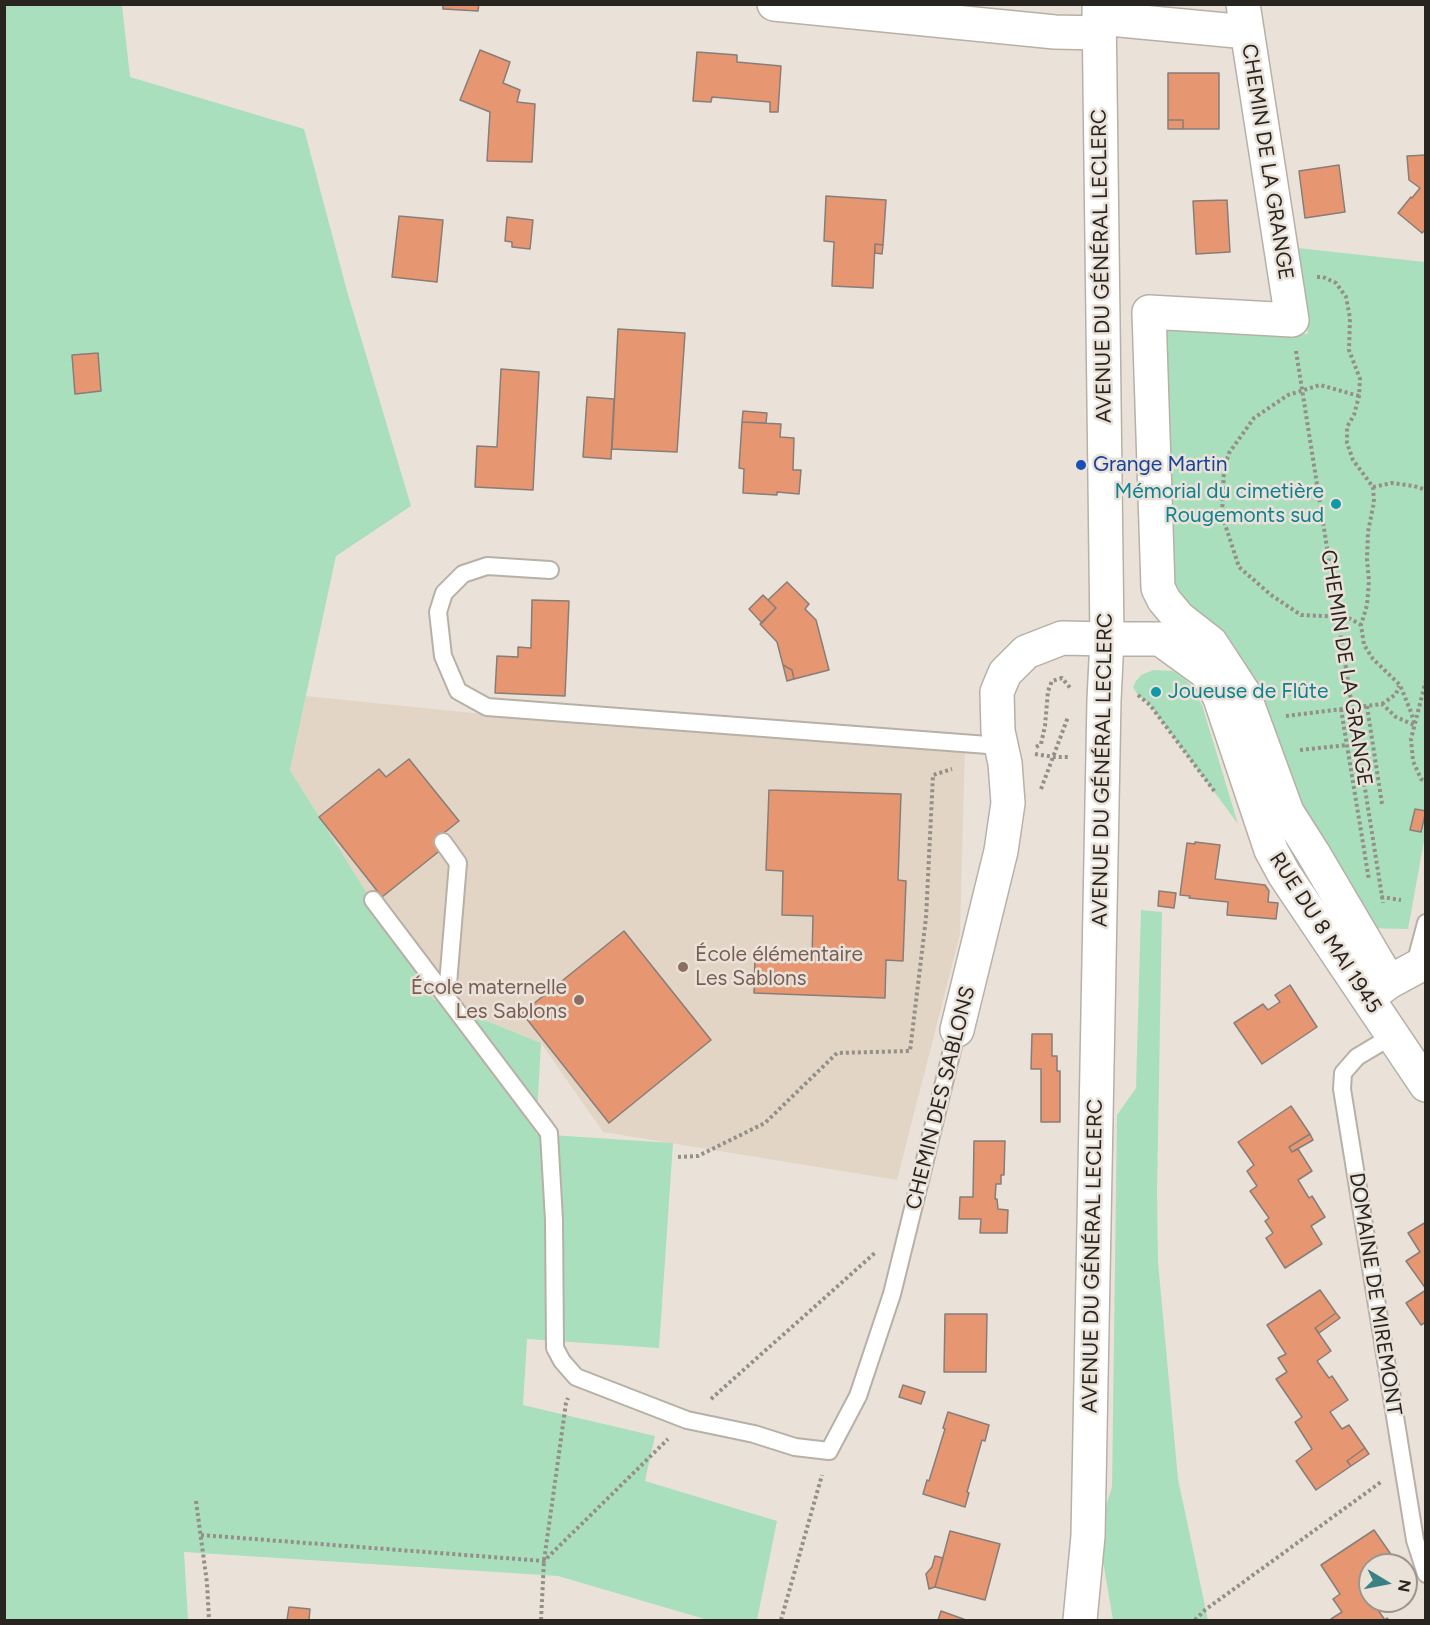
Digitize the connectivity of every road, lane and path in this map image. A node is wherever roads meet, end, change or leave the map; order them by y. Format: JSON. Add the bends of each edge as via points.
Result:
{"nodes":[{"id":1,"x":774,"y":4,"type":"edge"},
{"id":2,"x":1245,"y":18,"type":"edge"},
{"id":3,"x":1099,"y":19,"type":"edge"},
{"id":4,"x":1312,"y":277,"type":"dead end"},
{"id":5,"x":1292,"y":320,"type":"junction"},
{"id":6,"x":1302,"y":391,"type":"junction"},
{"id":7,"x":1359,"y":396,"type":"junction"},
{"id":8,"x":1373,"y":487,"type":"junction"},
{"id":9,"x":1425,"y":490,"type":"edge"},
{"id":10,"x":550,"y":570,"type":"dead end"},
{"id":11,"x":1338,"y":617,"type":"junction"},
{"id":12,"x":1361,"y":625,"type":"junction"},
{"id":13,"x":1107,"y":639,"type":"junction"},
{"id":14,"x":1425,"y":680,"type":"edge"},
{"id":15,"x":1400,"y":685,"type":"junction"},
{"id":16,"x":1070,"y":700,"type":"dead end"},
{"id":17,"x":1104,"y":700,"type":"junction"},
{"id":18,"x":1382,"y":704,"type":"junction"},
{"id":19,"x":1367,"y":706,"type":"junction"},
{"id":20,"x":1353,"y":708,"type":"junction"},
{"id":21,"x":1341,"y":709,"type":"junction"},
{"id":22,"x":1286,"y":716,"type":"dead end"},
{"id":23,"x":1415,"y":725,"type":"junction"},
{"id":24,"x":1347,"y":744,"type":"junction"},
{"id":25,"x":1016,"y":747,"type":"junction"},
{"id":26,"x":1298,"y":751,"type":"dead end"},
{"id":27,"x":952,"y":769,"type":"dead end"},
{"id":28,"x":1425,"y":782,"type":"edge"},
{"id":29,"x":1218,"y":796,"type":"dead end"},
{"id":30,"x":1382,"y":804,"type":"dead end"},
{"id":31,"x":443,"y":842,"type":"dead end"},
{"id":32,"x":1370,"y":884,"type":"dead end"},
{"id":33,"x":1371,"y":895,"type":"dead end"},
{"id":34,"x":1382,"y":897,"type":"junction"},
{"id":35,"x":374,"y":900,"type":"dead end"},
{"id":36,"x":1401,"y":900,"type":"dead end"},
{"id":37,"x":1384,"y":909,"type":"dead end"},
{"id":38,"x":1425,"y":923,"type":"edge"},
{"id":39,"x":1399,"y":978,"type":"edge"},
{"id":40,"x":447,"y":996,"type":"junction"},
{"id":41,"x":957,"y":1030,"type":"joint"},
{"id":42,"x":1392,"y":1036,"type":"junction"},
{"id":43,"x":1425,"y":1085,"type":"edge"},
{"id":44,"x":678,"y":1157,"type":"dead end"},
{"id":45,"x":910,"y":1222,"type":"junction"},
{"id":46,"x":576,"y":1377,"type":"junction"},
{"id":47,"x":687,"y":1420,"type":"junction"},
{"id":48,"x":828,"y":1451,"type":"junction"},
{"id":49,"x":1404,"y":1466,"type":"junction"},
{"id":50,"x":1408,"y":1494,"type":"junction"},
{"id":51,"x":196,"y":1501,"type":"dead end"},
{"id":52,"x":1425,"y":1523,"type":"edge"},
{"id":53,"x":201,"y":1535,"type":"junction"},
{"id":54,"x":1088,"y":1536,"type":"junction"},
{"id":55,"x":544,"y":1561,"type":"junction"},
{"id":56,"x":1425,"y":1574,"type":"edge"},
{"id":57,"x":209,"y":1620,"type":"edge"},
{"id":58,"x":541,"y":1620,"type":"edge"},
{"id":59,"x":781,"y":1620,"type":"edge"},
{"id":60,"x":1080,"y":1620,"type":"edge"},
{"id":61,"x":1102,"y":1620,"type":"edge"},
{"id":62,"x":1195,"y":1620,"type":"edge"}],
"edges":[{"from":1,"to":3,"type":"street","via":[[1055,32]]},
{"from":2,"to":3,"type":"street"},
{"from":2,"to":5,"type":"street","name":"CHEMIN DE LA GRANGE"},
{"from":3,"to":13,"type":"street","name":"AVENUE DU GÉNÉRAL LECLERC"},
{"from":4,"to":7,"type":"path","via":[[1336,283],[1346,297],[1349,350],[1360,379]]},
{"from":5,"to":6,"type":"path","name":"CHEMIN DE LA GRANGE"},
{"from":5,"to":39,"type":"street","via":[[1149,312],[1158,588],[1179,618],[1211,643],[1243,692],[1287,812]]},
{"from":6,"to":7,"type":"path","via":[[1320,385]]},
{"from":6,"to":11,"type":"path","name":"CHEMIN DE LA GRANGE"},
{"from":6,"to":11,"type":"path","via":[[1288,395],[1254,418],[1229,453],[1224,469],[1222,515],[1239,567],[1251,578],[1301,615]]},
{"from":7,"to":8,"type":"path","via":[[1347,427],[1347,443],[1353,460]]},
{"from":8,"to":9,"type":"path","via":[[1392,483]]},
{"from":8,"to":12,"type":"path","via":[[1367,605]]},
{"from":10,"to":25,"type":"lane","via":[[487,566],[463,574],[444,593],[438,612],[443,656],[458,691],[487,707]]},
{"from":11,"to":12,"type":"path"},
{"from":11,"to":20,"type":"path","name":"CHEMIN DE LA GRANGE"},
{"from":12,"to":15,"type":"path","via":[[1364,645],[1373,659]]},
{"from":13,"to":17,"type":"street","name":"AVENUE DU GÉNÉRAL LECLERC"},
{"from":13,"to":25,"type":"street","name":"CHEMIN DES SABLONS","via":[[1062,638],[1026,652],[1005,673],[997,692],[998,731]]},
{"from":13,"to":39,"type":"street","name":"RUE DU 8 MAI 1945","via":[[1160,639],[1207,673],[1220,698],[1270,850],[1284,874]]},
{"from":14,"to":23,"type":"path"},
{"from":15,"to":18,"type":"path","via":[[1396,694]]},
{"from":15,"to":23,"type":"path"},
{"from":16,"to":25,"type":"path","via":[[1071,689],[1062,678],[1052,681],[1041,744]]},
{"from":17,"to":29,"type":"path","via":[[1137,694],[1150,705]]},
{"from":17,"to":54,"type":"street","name":"AVENUE DU GÉNÉRAL LECLERC"},
{"from":18,"to":19,"type":"path"},
{"from":18,"to":23,"type":"path","via":[[1396,717]]},
{"from":19,"to":20,"type":"path"},
{"from":19,"to":30,"type":"path"},
{"from":20,"to":21,"type":"path"},
{"from":20,"to":34,"type":"path","name":"CHEMIN DE LA GRANGE"},
{"from":21,"to":22,"type":"path"},
{"from":21,"to":24,"type":"path"},
{"from":23,"to":28,"type":"path","via":[[1411,739],[1413,761]]},
{"from":24,"to":26,"type":"path"},
{"from":24,"to":32,"type":"path"},
{"from":25,"to":41,"type":"street","name":"CHEMIN DES SABLONS","via":[[1005,763],[1008,803],[1001,851]]},
{"from":27,"to":44,"type":"path","via":[[933,776],[926,918],[910,1051],[837,1053],[765,1123],[698,1156]]},
{"from":31,"to":40,"type":"lane","via":[[459,863]]},
{"from":33,"to":34,"type":"path"},
{"from":34,"to":36,"type":"path"},
{"from":34,"to":37,"type":"path","name":"CHEMIN DE LA GRANGE"},
{"from":35,"to":40,"type":"lane"},
{"from":38,"to":39,"type":"lane"},
{"from":39,"to":42,"type":"street","name":"RUE DU 8 MAI 1945"},
{"from":40,"to":46,"type":"lane","via":[[549,1133],[555,1348]]},
{"from":41,"to":45,"type":"lane","name":"CHEMIN DES SABLONS"},
{"from":42,"to":43,"type":"street","name":"RUE DU 8 MAI 1945"},
{"from":42,"to":49,"type":"lane","name":"DOMAINE DE MIREMONT","via":[[1357,1057],[1343,1073],[1342,1089]]},
{"from":45,"to":47,"type":"path"},
{"from":45,"to":48,"type":"lane","name":"CHEMIN DES SABLONS","via":[[892,1294],[858,1396]]},
{"from":46,"to":47,"type":"lane"},
{"from":46,"to":55,"type":"path","via":[[566,1403]]},
{"from":47,"to":48,"type":"lane","via":[[754,1434],[795,1448]]},
{"from":47,"to":55,"type":"path"},
{"from":48,"to":59,"type":"path"},
{"from":49,"to":50,"type":"lane","name":"DOMAINE DE MIREMONT"},
{"from":49,"to":62,"type":"path"},
{"from":50,"to":52,"type":"lane"},
{"from":50,"to":56,"type":"lane","name":"DOMAINE DE MIREMONT"},
{"from":51,"to":53,"type":"path"},
{"from":53,"to":55,"type":"path"},
{"from":53,"to":57,"type":"path"},
{"from":54,"to":60,"type":"street"},
{"from":54,"to":61,"type":"street"},
{"from":55,"to":58,"type":"path"}]}
